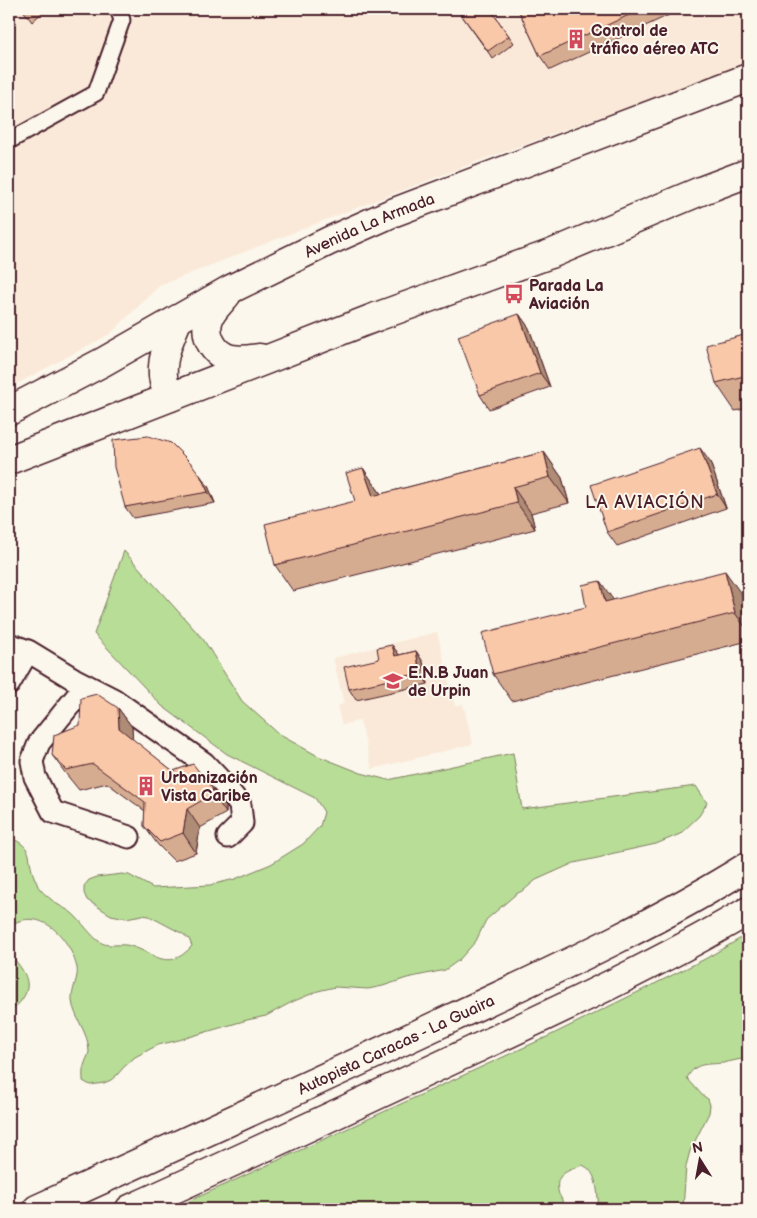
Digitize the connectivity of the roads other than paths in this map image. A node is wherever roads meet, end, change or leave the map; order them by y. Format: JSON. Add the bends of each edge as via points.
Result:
{"nodes":[{"id":1,"x":118,"y":9,"type":"edge"},
{"id":2,"x":748,"y":78,"type":"edge"},
{"id":3,"x":9,"y":141,"type":"edge"},
{"id":4,"x":748,"y":173,"type":"edge"},
{"id":5,"x":231,"y":289,"type":"junction"},
{"id":6,"x":178,"y":319,"type":"junction"},
{"id":7,"x":272,"y":357,"type":"junction"},
{"id":8,"x":170,"y":397,"type":"junction"},
{"id":9,"x":9,"y":411,"type":"edge"},
{"id":10,"x":9,"y":460,"type":"edge"},
{"id":11,"x":18,"y":648,"type":"edge"},
{"id":12,"x":9,"y":684,"type":"edge"},
{"id":13,"x":86,"y":685,"type":"junction"},
{"id":14,"x":129,"y":837,"type":"dead end"},
{"id":15,"x":228,"y":837,"type":"dead end"},
{"id":16,"x":748,"y":866,"type":"edge"},
{"id":17,"x":748,"y":912,"type":"edge"},
{"id":18,"x":37,"y":1209,"type":"edge"},
{"id":19,"x":130,"y":1209,"type":"edge"}],
"edges":[{"from":1,"to":3,"type":"street","via":[[122,20],[96,93]]},
{"from":2,"to":5,"type":"main road","name":"Avenida La Armada","via":[[392,214]]},
{"from":4,"to":7,"type":"main road","via":[[553,253]]},
{"from":5,"to":6,"type":"main road","name":"Avenida La Armada"},
{"from":5,"to":7,"type":"main road","via":[[210,315],[207,326],[212,346],[232,359]]},
{"from":6,"to":8,"type":"main road","via":[[163,369]]},
{"from":6,"to":9,"type":"main road","name":"Avenida La Armada"},
{"from":7,"to":8,"type":"main road"},
{"from":8,"to":10,"type":"main road"},
{"from":11,"to":12,"type":"street"},
{"from":11,"to":13,"type":"street"},
{"from":13,"to":14,"type":"street","via":[[39,743],[32,760],[35,777],[53,812]]},
{"from":13,"to":15,"type":"street","via":[[113,699],[204,763],[240,805],[242,823]]},
{"from":16,"to":18,"type":"main road","name":"Autopista Caracas - La Guaira","via":[[697,897],[572,961]]},
{"from":17,"to":19,"type":"main road","via":[[589,995]]}]}
